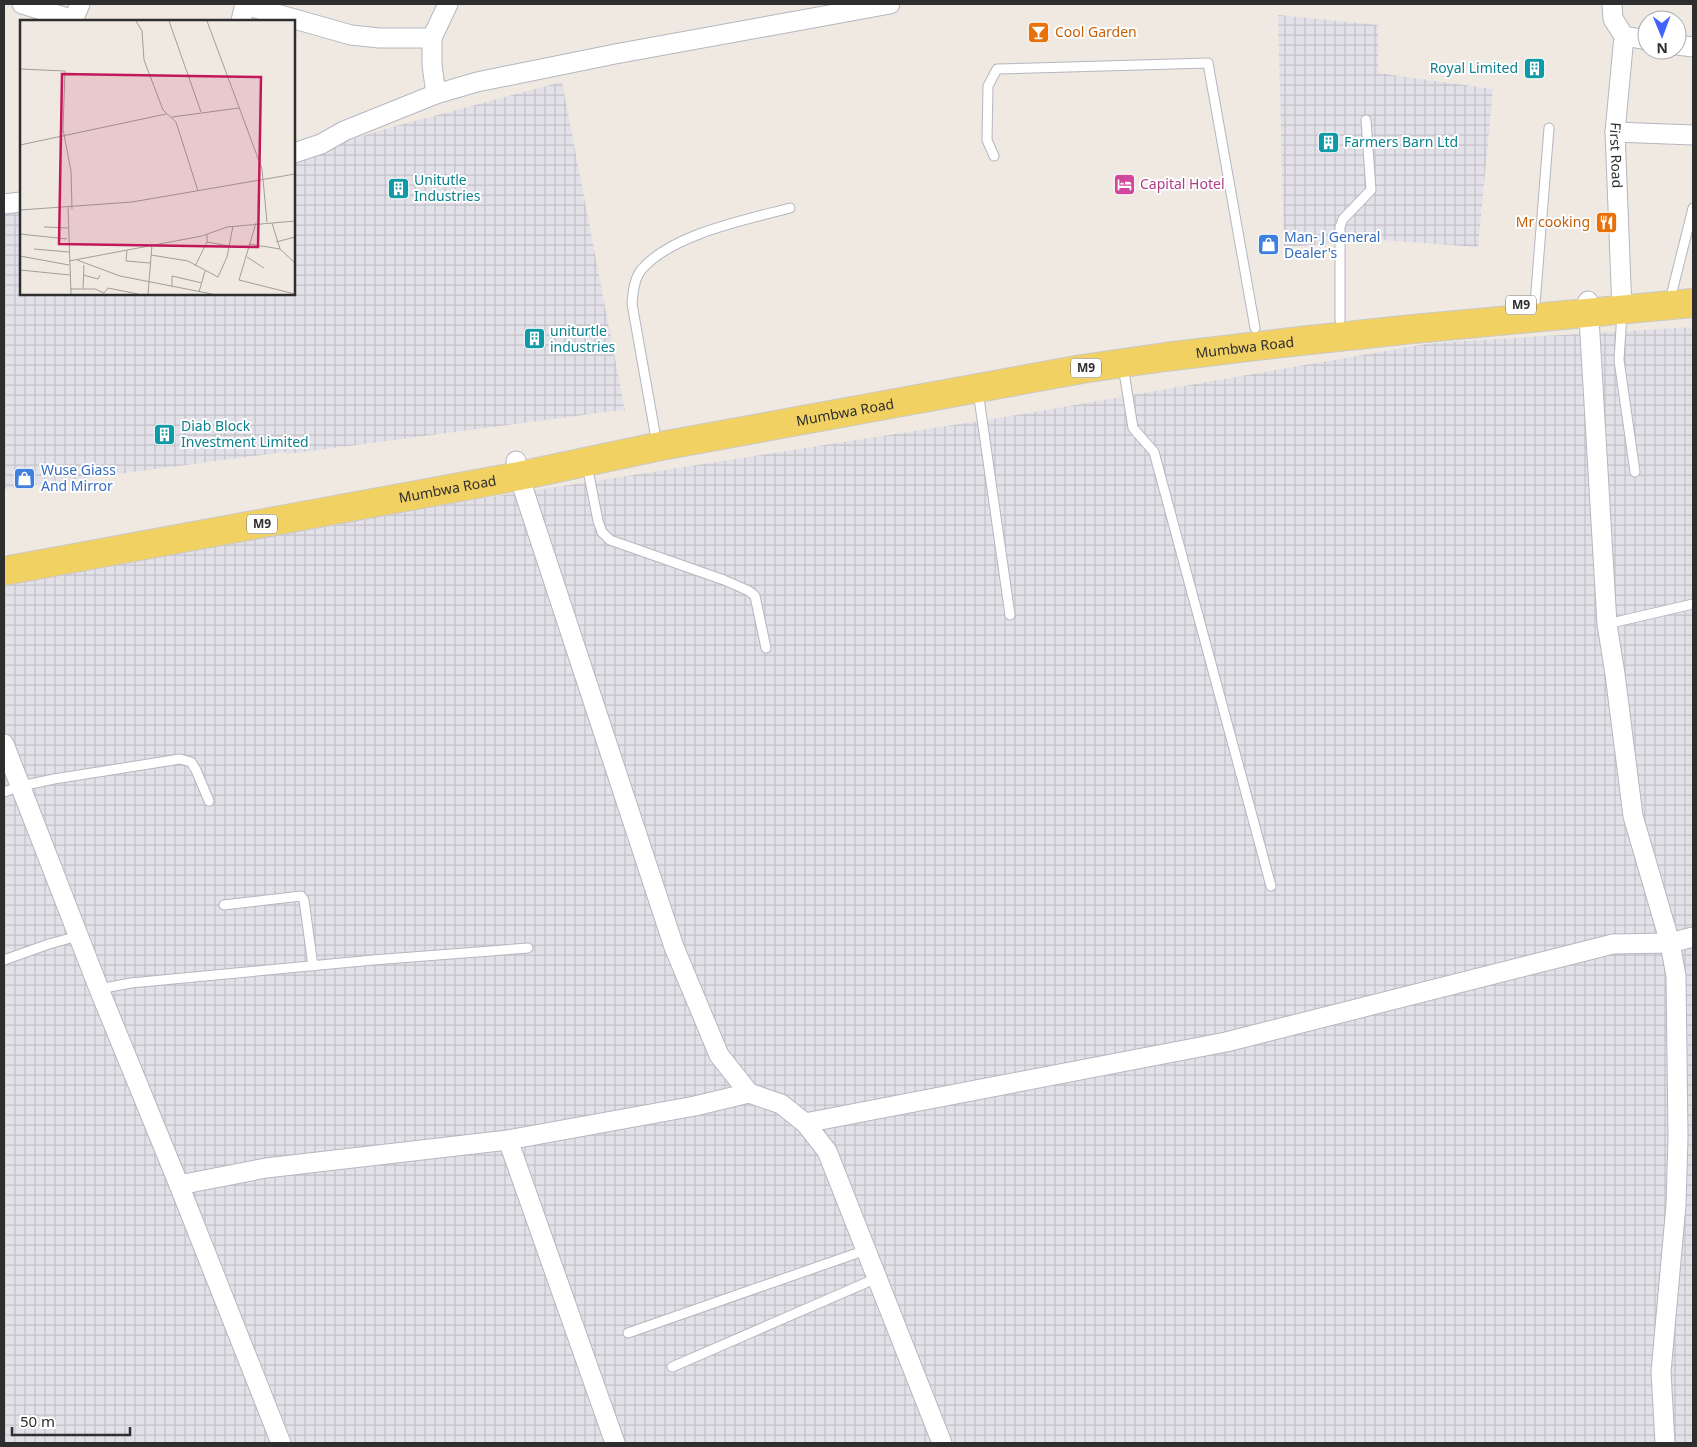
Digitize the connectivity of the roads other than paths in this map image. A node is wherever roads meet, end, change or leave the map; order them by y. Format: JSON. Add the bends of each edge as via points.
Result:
{"nodes":[{"id":1,"x":22,"y":4,"type":"edge"},
{"id":2,"x":448,"y":4,"type":"edge"},
{"id":3,"x":890,"y":4,"type":"edge"},
{"id":4,"x":1612,"y":4,"type":"edge"},
{"id":5,"x":244,"y":10,"type":"edge"},
{"id":6,"x":76,"y":15,"type":"edge"},
{"id":7,"x":287,"y":20,"type":"edge"},
{"id":8,"x":295,"y":22,"type":"edge"},
{"id":9,"x":1624,"y":36,"type":"junction"},
{"id":10,"x":432,"y":38,"type":"junction"},
{"id":11,"x":1637,"y":38,"type":"edge"},
{"id":12,"x":436,"y":94,"type":"junction"},
{"id":13,"x":1366,"y":120,"type":"dead end"},
{"id":14,"x":1549,"y":128,"type":"dead end"},
{"id":15,"x":1615,"y":132,"type":"junction"},
{"id":16,"x":1693,"y":135,"type":"edge"},
{"id":17,"x":295,"y":153,"type":"edge"},
{"id":18,"x":994,"y":156,"type":"dead end"},
{"id":19,"x":790,"y":208,"type":"dead end"},
{"id":20,"x":1693,"y":208,"type":"edge"},
{"id":21,"x":1689,"y":241,"type":"edge"},
{"id":22,"x":1686,"y":295,"type":"edge"},
{"id":23,"x":1535,"y":304,"type":"junction"},
{"id":24,"x":1622,"y":304,"type":"junction"},
{"id":25,"x":1589,"y":306,"type":"junction"},
{"id":26,"x":1340,"y":320,"type":"junction"},
{"id":27,"x":1255,"y":328,"type":"junction"},
{"id":28,"x":1123,"y":363,"type":"junction"},
{"id":29,"x":978,"y":388,"type":"junction"},
{"id":30,"x":655,"y":433,"type":"junction"},
{"id":31,"x":586,"y":462,"type":"junction"},
{"id":32,"x":518,"y":469,"type":"junction"},
{"id":33,"x":1635,"y":472,"type":"dead end"},
{"id":34,"x":4,"y":554,"type":"edge"},
{"id":35,"x":4,"y":571,"type":"edge"},
{"id":36,"x":1693,"y":604,"type":"edge"},
{"id":37,"x":1010,"y":615,"type":"dead end"},
{"id":38,"x":1607,"y":624,"type":"junction"},
{"id":39,"x":766,"y":648,"type":"dead end"},
{"id":40,"x":4,"y":744,"type":"edge"},
{"id":41,"x":12,"y":789,"type":"edge"},
{"id":42,"x":209,"y":801,"type":"dead end"},
{"id":43,"x":1271,"y":886,"type":"dead end"},
{"id":44,"x":224,"y":905,"type":"dead end"},
{"id":45,"x":78,"y":936,"type":"junction"},
{"id":46,"x":1693,"y":937,"type":"edge"},
{"id":47,"x":1670,"y":944,"type":"junction"},
{"id":48,"x":528,"y":948,"type":"dead end"},
{"id":49,"x":4,"y":960,"type":"edge"},
{"id":50,"x":313,"y":966,"type":"junction"},
{"id":51,"x":99,"y":989,"type":"junction"},
{"id":52,"x":749,"y":1093,"type":"junction"},
{"id":53,"x":805,"y":1123,"type":"junction"},
{"id":54,"x":508,"y":1140,"type":"junction"},
{"id":55,"x":179,"y":1185,"type":"junction"},
{"id":56,"x":866,"y":1250,"type":"junction"},
{"id":57,"x":877,"y":1278,"type":"junction"},
{"id":58,"x":628,"y":1334,"type":"dead end"},
{"id":59,"x":672,"y":1367,"type":"dead end"},
{"id":60,"x":280,"y":1443,"type":"edge"},
{"id":61,"x":615,"y":1443,"type":"edge"},
{"id":62,"x":942,"y":1443,"type":"edge"},
{"id":63,"x":1665,"y":1443,"type":"edge"}],
"edges":[{"from":1,"to":6,"type":"street"},
{"from":2,"to":10,"type":"street"},
{"from":3,"to":12,"type":"street","via":[[615,54],[477,82]]},
{"from":4,"to":9,"type":"street","via":[[1613,19]]},
{"from":5,"to":7,"type":"street"},
{"from":8,"to":10,"type":"street","via":[[351,35]]},
{"from":9,"to":11,"type":"street"},
{"from":9,"to":15,"type":"street","name":"First Road"},
{"from":10,"to":12,"type":"street"},
{"from":12,"to":17,"type":"street"},
{"from":13,"to":26,"type":"lane","via":[[1371,190],[1343,219],[1340,227]]},
{"from":14,"to":23,"type":"lane"},
{"from":15,"to":16,"type":"street"},
{"from":15,"to":24,"type":"street","name":"First Road"},
{"from":18,"to":27,"type":"lane","via":[[987,140],[988,86],[997,69],[1208,63]]},
{"from":19,"to":30,"type":"lane","via":[[694,235],[661,254],[641,271],[634,283],[632,304]]},
{"from":20,"to":21,"type":"lane"},
{"from":21,"to":22,"type":"lane"},
{"from":22,"to":24,"type":"main road","name":"Mumbwa Road","number":"M9"},
{"from":23,"to":25,"type":"main road","name":"Mumbwa Road","number":"M9"},
{"from":23,"to":26,"type":"main road","name":"Mumbwa Road","number":"M9"},
{"from":24,"to":25,"type":"main road","name":"Mumbwa Road","number":"M9"},
{"from":24,"to":33,"type":"lane","via":[[1619,360]]},
{"from":25,"to":28,"type":"main road","name":"Mumbwa Road","number":"M9"},
{"from":25,"to":38,"type":"street"},
{"from":26,"to":27,"type":"main road","name":"Mumbwa Road","number":"M9"},
{"from":27,"to":30,"type":"main road","name":"Mumbwa Road","number":"M9","via":[[1075,354]]},
{"from":28,"to":29,"type":"main road","name":"Mumbwa Road","number":"M9"},
{"from":28,"to":43,"type":"lane","via":[[1133,428],[1154,452]]},
{"from":29,"to":31,"type":"main road","name":"Mumbwa Road","number":"M9"},
{"from":29,"to":37,"type":"lane"},
{"from":30,"to":32,"type":"main road","name":"Mumbwa Road","number":"M9"},
{"from":31,"to":32,"type":"main road","name":"Mumbwa Road","number":"M9"},
{"from":31,"to":39,"type":"lane","via":[[602,532],[610,540],[749,591],[755,596]]},
{"from":32,"to":34,"type":"main road","name":"Mumbwa Road","number":"M9"},
{"from":32,"to":35,"type":"main road","name":"Mumbwa Road","number":"M9"},
{"from":32,"to":52,"type":"street","via":[[674,947],[720,1054]]},
{"from":36,"to":38,"type":"lane"},
{"from":38,"to":47,"type":"street","via":[[1633,816]]},
{"from":40,"to":41,"type":"street"},
{"from":41,"to":42,"type":"lane","via":[[180,759],[191,762]]},
{"from":41,"to":45,"type":"street"},
{"from":44,"to":50,"type":"lane","via":[[301,896]]},
{"from":45,"to":49,"type":"lane"},
{"from":45,"to":51,"type":"street"},
{"from":46,"to":47,"type":"street"},
{"from":47,"to":53,"type":"street","via":[[1613,944],[1226,1042]]},
{"from":47,"to":63,"type":"street","via":[[1676,976],[1678,1137],[1676,1205],[1661,1372]]},
{"from":48,"to":50,"type":"lane"},
{"from":50,"to":51,"type":"lane","via":[[132,982]]},
{"from":51,"to":55,"type":"street"},
{"from":52,"to":53,"type":"street","via":[[781,1104]]},
{"from":52,"to":54,"type":"street"},
{"from":53,"to":56,"type":"street","via":[[827,1152]]},
{"from":54,"to":55,"type":"street","via":[[266,1168]]},
{"from":54,"to":61,"type":"street"},
{"from":55,"to":60,"type":"street"},
{"from":56,"to":57,"type":"street"},
{"from":56,"to":58,"type":"lane"},
{"from":57,"to":59,"type":"lane"},
{"from":57,"to":62,"type":"street"}]}
